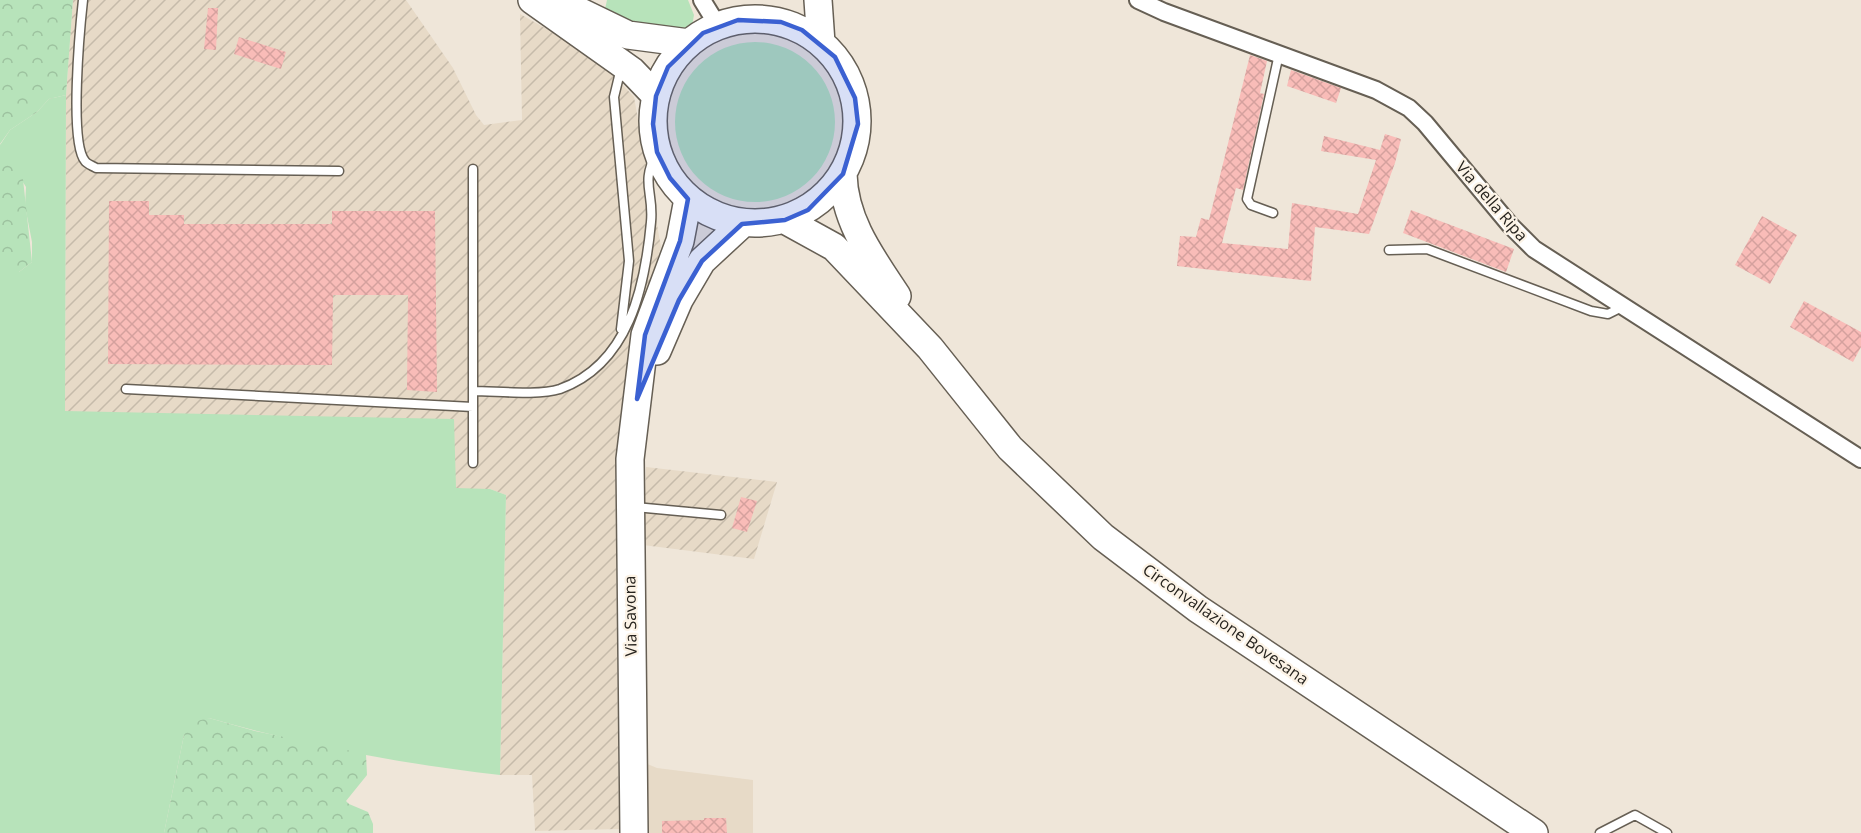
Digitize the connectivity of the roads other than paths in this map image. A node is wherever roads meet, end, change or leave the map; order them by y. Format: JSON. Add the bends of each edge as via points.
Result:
{"nodes":[{"id":1,"x":83,"y":0,"type":"edge"},
{"id":2,"x":532,"y":0,"type":"edge"},
{"id":3,"x":702,"y":0,"type":"edge"},
{"id":4,"x":777,"y":0,"type":"edge"},
{"id":5,"x":819,"y":0,"type":"edge"},
{"id":6,"x":1138,"y":0,"type":"edge"},
{"id":7,"x":564,"y":10,"type":"edge"},
{"id":8,"x":758,"y":19,"type":"junction"},
{"id":9,"x":718,"y":26,"type":"junction"},
{"id":10,"x":689,"y":43,"type":"junction"},
{"id":11,"x":821,"y":43,"type":"junction"},
{"id":12,"x":1279,"y":54,"type":"junction"},
{"id":13,"x":622,"y":65,"type":"junction"},
{"id":14,"x":656,"y":96,"type":"junction"},
{"id":15,"x":657,"y":152,"type":"junction"},
{"id":16,"x":473,"y":169,"type":"dead end"},
{"id":17,"x":339,"y":171,"type":"dead end"},
{"id":18,"x":843,"y":174,"type":"junction"},
{"id":19,"x":688,"y":200,"type":"junction"},
{"id":20,"x":1273,"y":213,"type":"dead end"},
{"id":21,"x":785,"y":220,"type":"junction"},
{"id":22,"x":742,"y":224,"type":"junction"},
{"id":23,"x":1389,"y":250,"type":"dead end"},
{"id":24,"x":1624,"y":306,"type":"junction"},
{"id":25,"x":620,"y":339,"type":"junction"},
{"id":26,"x":930,"y":348,"type":"junction"},
{"id":27,"x":126,"y":389,"type":"dead end"},
{"id":28,"x":473,"y":391,"type":"junction"},
{"id":29,"x":637,"y":399,"type":"junction"},
{"id":30,"x":473,"y":407,"type":"junction"},
{"id":31,"x":1861,"y":459,"type":"edge"},
{"id":32,"x":473,"y":463,"type":"dead end"},
{"id":33,"x":629,"y":507,"type":"junction"},
{"id":34,"x":721,"y":515,"type":"dead end"},
{"id":35,"x":1608,"y":831,"type":"edge"},
{"id":36,"x":634,"y":833,"type":"edge"},
{"id":37,"x":1534,"y":833,"type":"edge"},
{"id":38,"x":1667,"y":833,"type":"edge"}],
"edges":[{"from":1,"to":17,"type":"lane","via":[[77,107],[84,161],[96,168]]},
{"from":2,"to":7,"type":"main road"},
{"from":3,"to":9,"type":"street"},
{"from":4,"to":8,"type":"main road"},
{"from":5,"to":11,"type":"main road"},
{"from":6,"to":12,"type":"street","name":"Via della Ripa"},
{"from":7,"to":10,"type":"main road","via":[[628,35]]},
{"from":7,"to":13,"type":"main road"},
{"from":8,"to":9,"type":"main road"},
{"from":8,"to":11,"type":"main road","via":[[802,30]]},
{"from":9,"to":10,"type":"main road"},
{"from":10,"to":14,"type":"main road","via":[[668,67]]},
{"from":11,"to":18,"type":"main road","via":[[846,73],[855,98],[858,124],[854,150]]},
{"from":12,"to":20,"type":"lane","via":[[1247,199],[1251,205]]},
{"from":12,"to":24,"type":"street","name":"Via della Ripa","via":[[1376,90],[1409,108],[1534,249]]},
{"from":13,"to":14,"type":"main road"},
{"from":13,"to":25,"type":"lane","via":[[614,97],[629,261]]},
{"from":14,"to":15,"type":"main road","via":[[653,124]]},
{"from":15,"to":19,"type":"main road","via":[[670,178]]},
{"from":15,"to":25,"type":"lane","via":[[647,171],[651,220],[641,292]]},
{"from":16,"to":28,"type":"lane"},
{"from":18,"to":21,"type":"main road","via":[[828,194],[808,210]]},
{"from":18,"to":26,"type":"main road","name":"Circonvallazione Bovesana","via":[[844,200],[862,242]]},
{"from":19,"to":22,"type":"main road","via":[[705,211]]},
{"from":19,"to":29,"type":"main road","name":"Via Savona","via":[[680,241],[645,334]]},
{"from":21,"to":22,"type":"main road"},
{"from":21,"to":26,"type":"main road","name":"Circonvallazione Bovesana","via":[[834,247]]},
{"from":22,"to":29,"type":"main road","name":"Via Savona","via":[[702,261],[685,290]]},
{"from":23,"to":24,"type":"lane","via":[[1427,249],[1591,312],[1608,314]]},
{"from":24,"to":31,"type":"street","name":"Via della Ripa"},
{"from":25,"to":28,"type":"lane","via":[[589,374],[558,389]]},
{"from":26,"to":37,"type":"main road","name":"Circonvallazione Bovesana","via":[[1011,448],[1103,537],[1198,609]]},
{"from":27,"to":30,"type":"lane"},
{"from":28,"to":30,"type":"lane"},
{"from":29,"to":33,"type":"main road","name":"Via Savona"},
{"from":30,"to":32,"type":"lane"},
{"from":33,"to":34,"type":"lane"},
{"from":33,"to":36,"type":"main road","name":"Via Savona"},
{"from":35,"to":38,"type":"lane","via":[[1635,815]]}]}
